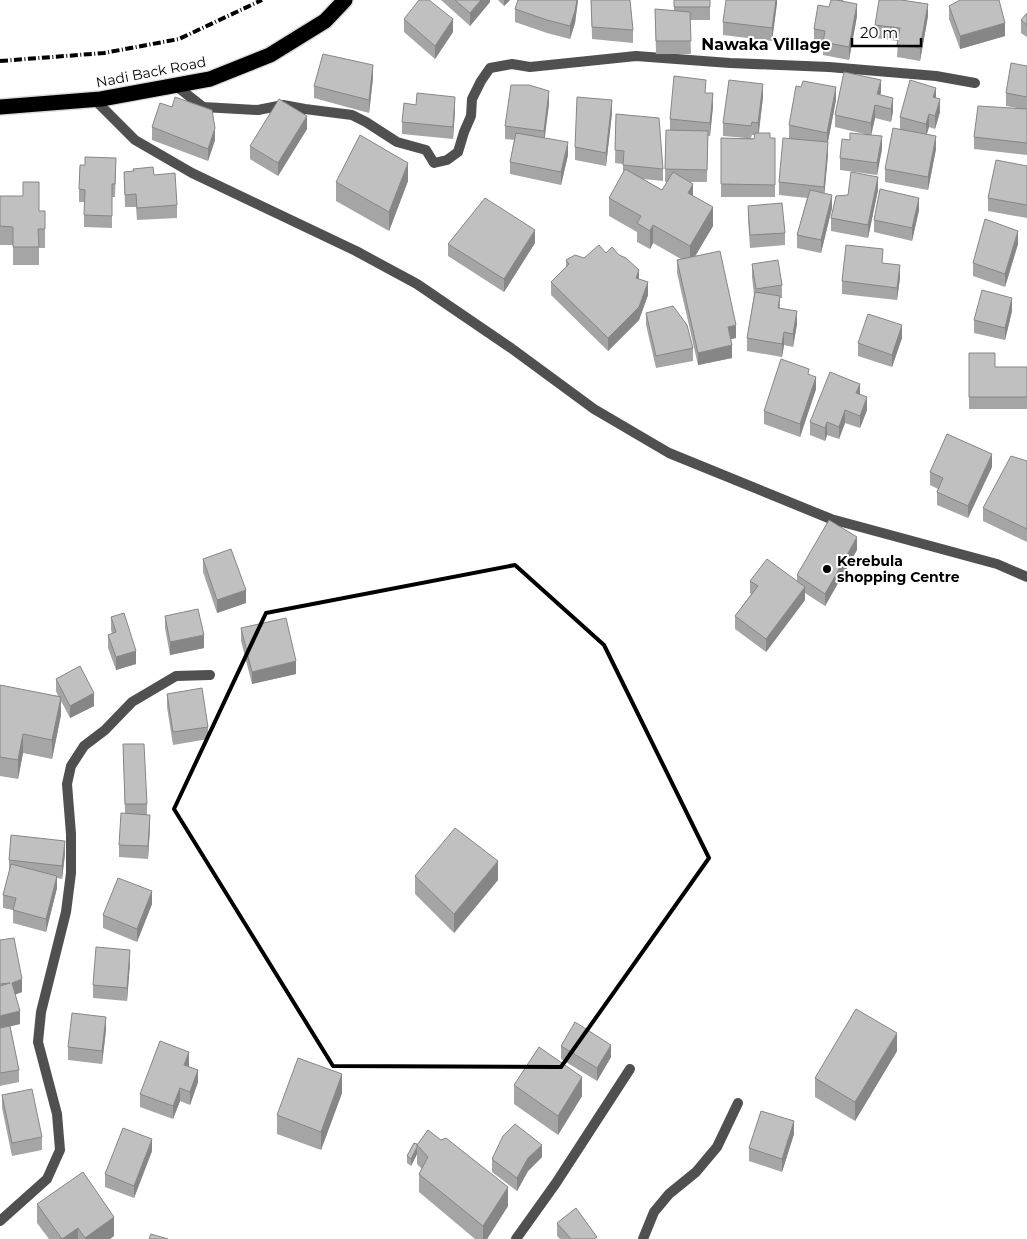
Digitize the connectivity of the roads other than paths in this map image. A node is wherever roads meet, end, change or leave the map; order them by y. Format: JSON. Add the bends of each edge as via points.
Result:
{"nodes":[{"id":1,"x":345,"y":0,"type":"edge"},
{"id":2,"x":975,"y":83,"type":"dead end"},
{"id":3,"x":174,"y":85,"type":"junction"},
{"id":4,"x":95,"y":100,"type":"junction"},
{"id":5,"x":0,"y":107,"type":"edge"},
{"id":6,"x":1027,"y":577,"type":"edge"},
{"id":7,"x":210,"y":675,"type":"dead end"},
{"id":8,"x":630,"y":1069,"type":"dead end"},
{"id":9,"x":738,"y":1103,"type":"dead end"},
{"id":10,"x":0,"y":1221,"type":"edge"},
{"id":11,"x":516,"y":1239,"type":"edge"},
{"id":12,"x":643,"y":1239,"type":"edge"}],
"edges":[{"from":1,"to":3,"type":"highway","name":"Nadi Back Road","via":[[325,20],[270,55],[210,79]]},
{"from":2,"to":3,"type":"street","via":[[936,76],[829,67],[730,64],[636,56],[530,67],[512,64],[490,68],[472,99],[471,116],[458,152],[448,160],[434,163],[426,150],[397,142],[352,115],[283,105],[258,110],[203,107]]},
{"from":3,"to":4,"type":"highway","name":"Nadi Back Road"},
{"from":4,"to":5,"type":"highway","name":"Nadi Back Road"},
{"from":4,"to":6,"type":"street","via":[[135,140],[192,173],[348,247],[417,284],[594,409],[669,453],[831,519],[997,564]]},
{"from":7,"to":10,"type":"street","via":[[176,676],[132,702],[84,746],[71,766],[68,784],[72,873],[66,912],[41,1012],[38,1042],[57,1114],[60,1150],[47,1179]]},
{"from":8,"to":11,"type":"street"},
{"from":9,"to":12,"type":"street","via":[[717,1147],[654,1212]]}]}
